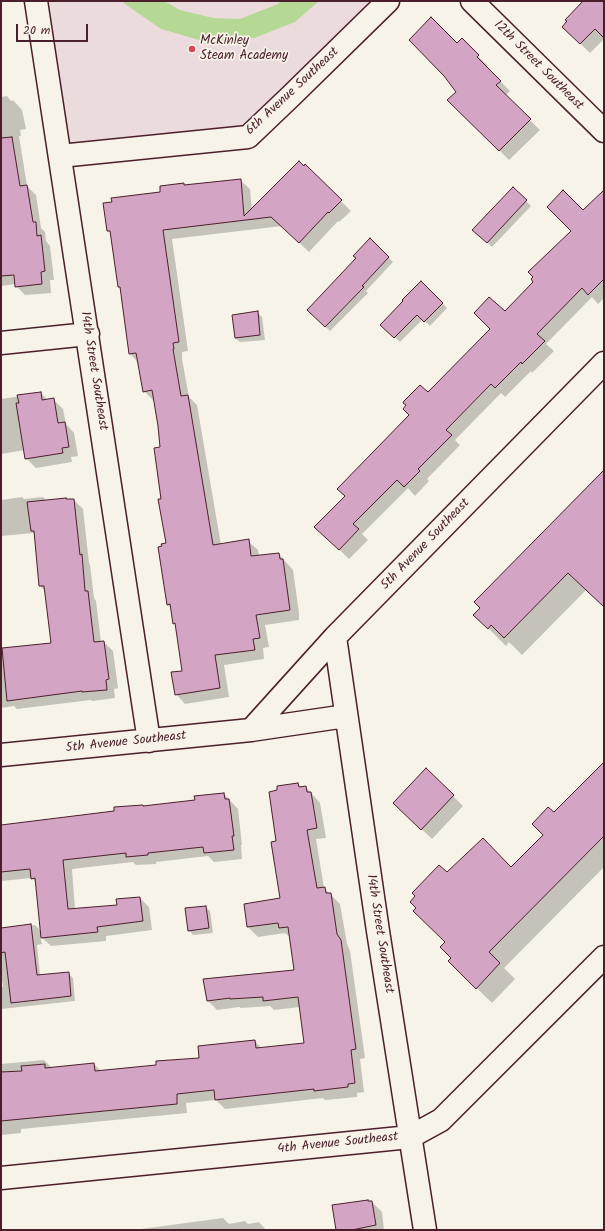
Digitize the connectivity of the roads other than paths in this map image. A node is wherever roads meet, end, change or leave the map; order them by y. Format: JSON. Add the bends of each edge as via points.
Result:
{"nodes":[{"id":1,"x":36,"y":1,"type":"edge"},
{"id":2,"x":388,"y":1,"type":"edge"},
{"id":3,"x":472,"y":1,"type":"edge"},
{"id":4,"x":604,"y":131,"type":"edge"},
{"id":5,"x":60,"y":156,"type":"junction"},
{"id":6,"x":88,"y":334,"type":"junction"},
{"id":7,"x":1,"y":343,"type":"edge"},
{"id":8,"x":604,"y":363,"type":"edge"},
{"id":9,"x":335,"y":637,"type":"junction"},
{"id":10,"x":346,"y":716,"type":"junction"},
{"id":11,"x":251,"y":730,"type":"junction"},
{"id":12,"x":149,"y":741,"type":"junction"},
{"id":13,"x":1,"y":755,"type":"edge"},
{"id":14,"x":604,"y":957,"type":"edge"},
{"id":15,"x":410,"y":1137,"type":"junction"},
{"id":16,"x":1,"y":1178,"type":"edge"},
{"id":17,"x":425,"y":1230,"type":"edge"}],
"edges":[{"from":1,"to":5,"type":"street","name":"14th Street Southeast"},
{"from":2,"to":5,"type":"street","name":"6th Avenue Southeast","via":[[248,136]]},
{"from":3,"to":4,"type":"street","name":"12th Street Southeast"},
{"from":5,"to":6,"type":"street","name":"14th Street Southeast"},
{"from":6,"to":7,"type":"street"},
{"from":6,"to":12,"type":"street","name":"14th Street Southeast"},
{"from":8,"to":9,"type":"street","name":"5th Avenue Southeast"},
{"from":9,"to":10,"type":"street","name":"14th Street Southeast"},
{"from":9,"to":11,"type":"street","name":"5th Avenue Southeast"},
{"from":10,"to":11,"type":"street","name":"5th Avenue Southeast"},
{"from":10,"to":15,"type":"street","name":"14th Street Southeast"},
{"from":11,"to":12,"type":"street","name":"5th Avenue Southeast"},
{"from":12,"to":13,"type":"street","name":"5th Avenue Southeast"},
{"from":14,"to":15,"type":"street","name":"4th Avenue Southeast","via":[[441,1120]]},
{"from":15,"to":16,"type":"street","name":"4th Avenue Southeast"},
{"from":15,"to":17,"type":"street","name":"14th Street Southeast"}]}
